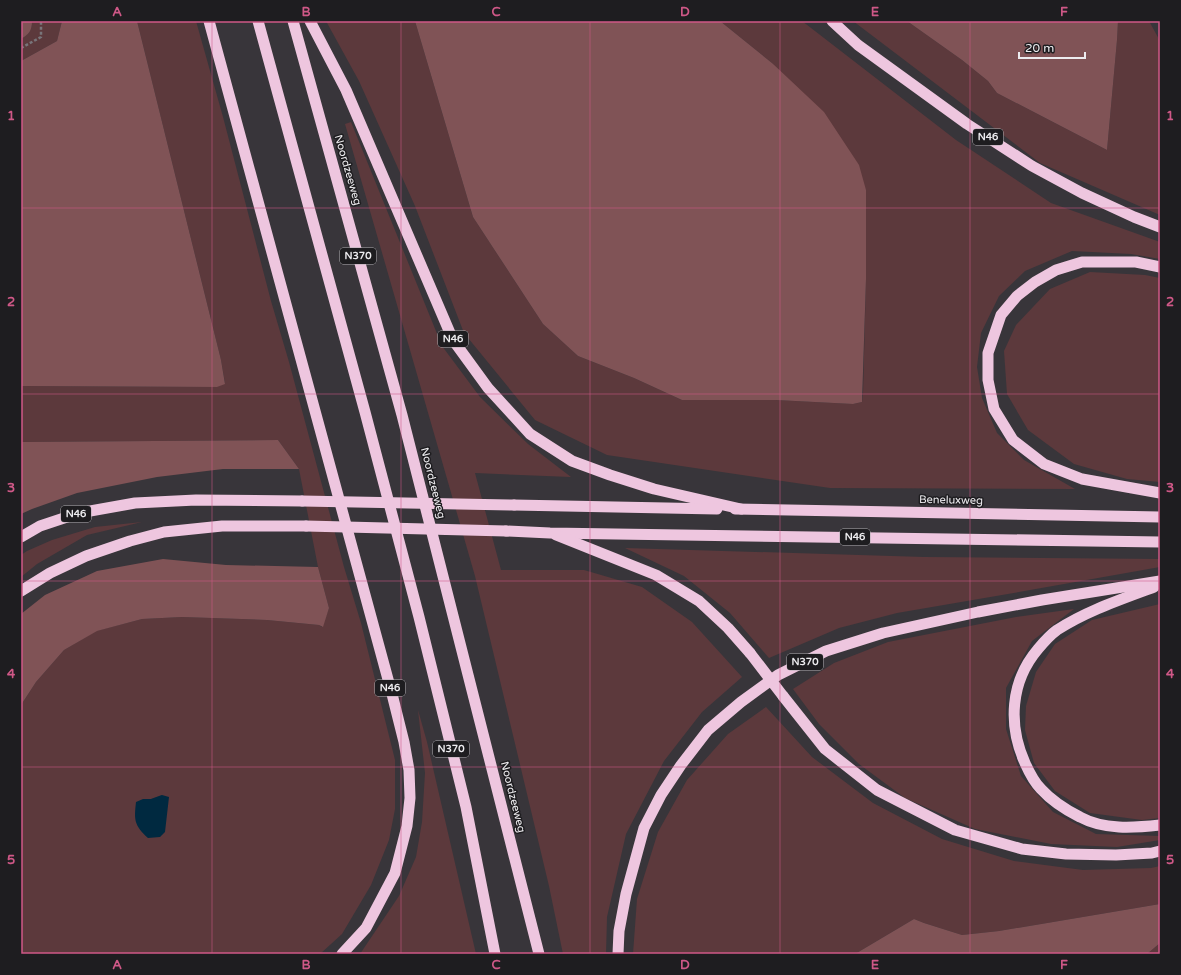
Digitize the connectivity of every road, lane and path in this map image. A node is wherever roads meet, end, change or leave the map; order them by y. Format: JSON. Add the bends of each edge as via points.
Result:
{"nodes":[{"id":1,"x":41,"y":21,"type":"edge"},
{"id":2,"x":209,"y":21,"type":"edge"},
{"id":3,"x":258,"y":21,"type":"edge"},
{"id":4,"x":293,"y":21,"type":"edge"},
{"id":5,"x":310,"y":21,"type":"edge"},
{"id":6,"x":832,"y":21,"type":"edge"},
{"id":7,"x":21,"y":48,"type":"edge"},
{"id":8,"x":1160,"y":227,"type":"edge"},
{"id":9,"x":1160,"y":268,"type":"edge"},
{"id":10,"x":1160,"y":493,"type":"edge"},
{"id":11,"x":741,"y":509,"type":"junction"},
{"id":12,"x":1160,"y":517,"type":"edge"},
{"id":13,"x":550,"y":533,"type":"junction"},
{"id":14,"x":21,"y":537,"type":"edge"},
{"id":15,"x":1160,"y":542,"type":"edge"},
{"id":16,"x":1160,"y":581,"type":"edge"},
{"id":17,"x":1160,"y":585,"type":"edge"},
{"id":18,"x":21,"y":591,"type":"edge"},
{"id":19,"x":1160,"y":825,"type":"edge"},
{"id":20,"x":1160,"y":851,"type":"edge"},
{"id":21,"x":342,"y":954,"type":"edge"},
{"id":22,"x":495,"y":954,"type":"edge"},
{"id":23,"x":539,"y":954,"type":"edge"},
{"id":24,"x":618,"y":954,"type":"edge"}],
"edges":[{"from":1,"to":7,"type":"path","via":[[41,37]]},
{"from":2,"to":21,"type":"highway","number":"N46","via":[[392,694],[409,770],[407,826],[395,873],[366,928]]},
{"from":3,"to":22,"type":"highway","number":"N370","via":[[419,618],[466,807]]},
{"from":4,"to":23,"type":"highway","name":"Noordzeeweg","number":"N370","via":[[402,415]]},
{"from":5,"to":11,"type":"highway","number":"N46","via":[[346,90],[453,340],[488,388],[530,434],[572,461],[654,489]]},
{"from":6,"to":8,"type":"highway","number":"N46","via":[[858,44],[967,124],[1032,166],[1082,193]]},
{"from":9,"to":10,"type":"highway","via":[[1136,262],[1082,262],[1056,270],[1035,282],[1017,296],[1001,315],[988,353],[988,380],[994,409],[1013,440],[1044,464],[1082,479]]},
{"from":11,"to":12,"type":"highway","name":"Beneluxweg","number":"N46"},
{"from":11,"to":14,"type":"highway","number":"N46","bridge":true,"via":[[196,500],[135,503],[79,512],[40,526]]},
{"from":13,"to":15,"type":"highway","number":"N46"},
{"from":13,"to":18,"type":"highway","number":"N46","bridge":true,"via":[[306,526],[222,526],[164,532],[86,556],[50,573]]},
{"from":13,"to":20,"type":"highway","number":"N46","bridge":true,"via":[[656,575],[699,601],[750,653],[825,749],[877,790],[955,830],[1022,850],[1116,855]]},
{"from":16,"to":24,"type":"highway","number":"N370","via":[[978,612],[883,633],[826,651],[778,675],[708,730],[661,795],[644,828],[640,842],[619,932]]},
{"from":17,"to":19,"type":"highway","via":[[1078,618],[1056,631],[1024,668],[1015,698],[1014,716],[1020,752],[1029,771],[1040,789],[1059,804],[1080,818],[1100,824],[1120,827]]}]}
